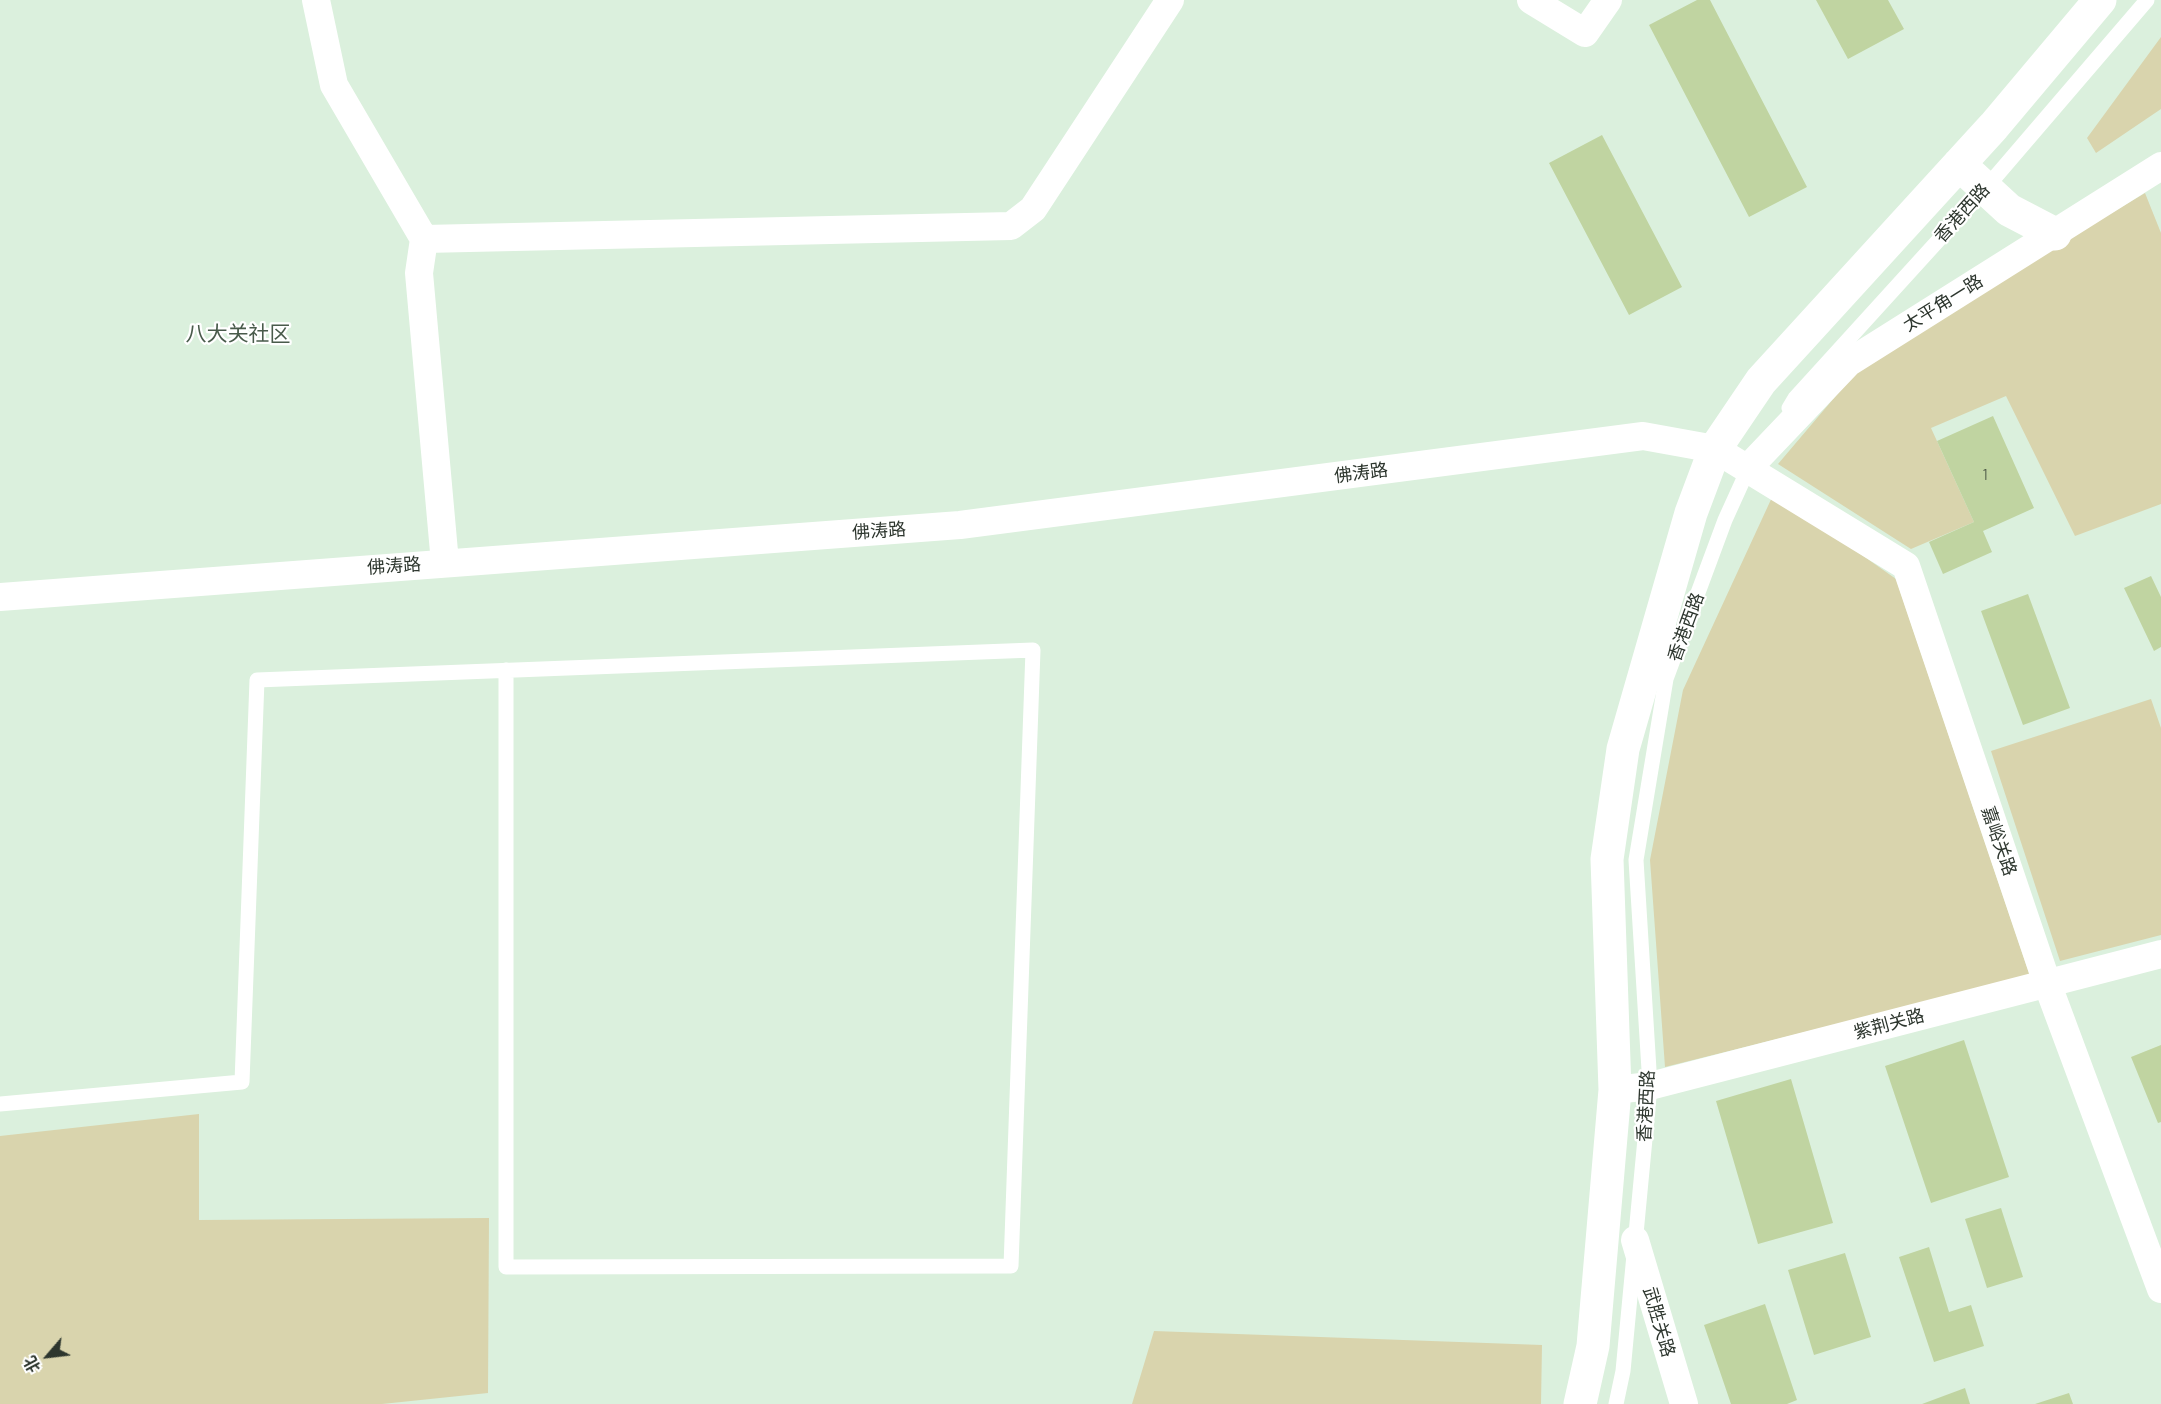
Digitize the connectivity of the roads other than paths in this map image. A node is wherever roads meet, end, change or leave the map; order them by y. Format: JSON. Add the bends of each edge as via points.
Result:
{"nodes":[{"id":1,"x":316,"y":0,"type":"edge"},
{"id":2,"x":1170,"y":0,"type":"edge"},
{"id":3,"x":1531,"y":0,"type":"edge"},
{"id":4,"x":1608,"y":0,"type":"edge"},
{"id":5,"x":2100,"y":0,"type":"edge"},
{"id":6,"x":2147,"y":0,"type":"edge"},
{"id":7,"x":1959,"y":164,"type":"junction"},
{"id":8,"x":2158,"y":179,"type":"edge"},
{"id":9,"x":1985,"y":189,"type":"junction"},
{"id":10,"x":2055,"y":234,"type":"junction"},
{"id":11,"x":424,"y":239,"type":"junction"},
{"id":12,"x":1715,"y":449,"type":"junction"},
{"id":13,"x":1748,"y":468,"type":"junction"},
{"id":14,"x":445,"y":563,"type":"junction"},
{"id":15,"x":0,"y":597,"type":"edge"},
{"id":16,"x":506,"y":670,"type":"junction"},
{"id":17,"x":2161,"y":954,"type":"edge"},
{"id":18,"x":2047,"y":983,"type":"junction"},
{"id":19,"x":1650,"y":1086,"type":"junction"},
{"id":20,"x":1615,"y":1090,"type":"junction"},
{"id":21,"x":0,"y":1104,"type":"edge"},
{"id":22,"x":1635,"y":1240,"type":"junction"},
{"id":23,"x":2161,"y":1289,"type":"edge"},
{"id":24,"x":1580,"y":1404,"type":"edge"},
{"id":25,"x":1616,"y":1404,"type":"edge"},
{"id":26,"x":1684,"y":1404,"type":"edge"}],
"edges":[{"from":1,"to":11,"type":"street","via":[[334,85]]},
{"from":2,"to":11,"type":"street","via":[[1033,209],[1011,226]]},
{"from":3,"to":4,"type":"street","via":[[1585,33]]},
{"from":5,"to":7,"type":"main road","name":"香港西路"},
{"from":6,"to":9,"type":"lane","name":"香港西路"},
{"from":7,"to":9,"type":"main road"},
{"from":7,"to":12,"type":"main road","name":"香港西路","via":[[1761,381]]},
{"from":8,"to":10,"type":"street","name":"太平角一路"},
{"from":9,"to":10,"type":"main road","via":[[2009,210]]},
{"from":9,"to":13,"type":"lane","name":"香港西路","via":[[1795,398]]},
{"from":10,"to":13,"type":"street","name":"太平角一路","via":[[1848,363]]},
{"from":11,"to":14,"type":"street","via":[[419,273]]},
{"from":12,"to":13,"type":"street","name":"佛涛路"},
{"from":12,"to":14,"type":"street","name":"佛涛路","via":[[1643,436],[960,525]]},
{"from":12,"to":20,"type":"main road","name":"香港西路","via":[[1691,513],[1623,749],[1607,859]]},
{"from":13,"to":18,"type":"street","name":"嘉峪关路","via":[[1905,566]]},
{"from":13,"to":19,"type":"lane","name":"香港西路","via":[[1666,679],[1636,860]]},
{"from":14,"to":15,"type":"street","name":"佛涛路"},
{"from":16,"to":16,"type":"lane","via":[[1033,650],[1011,1266],[506,1267]]},
{"from":16,"to":21,"type":"lane","via":[[257,680],[242,1082]]},
{"from":17,"to":18,"type":"street","name":"紫荆关路"},
{"from":18,"to":19,"type":"street","name":"紫荆关路"},
{"from":18,"to":23,"type":"street","name":"嘉峪关路"},
{"from":19,"to":20,"type":"street","name":"紫荆关路"},
{"from":19,"to":22,"type":"lane","name":"香港西路"},
{"from":20,"to":24,"type":"main road","name":"香港西路","via":[[1593,1346]]},
{"from":22,"to":25,"type":"lane","name":"香港西路","via":[[1623,1371]]},
{"from":22,"to":26,"type":"street","name":"武胜关路"}]}
